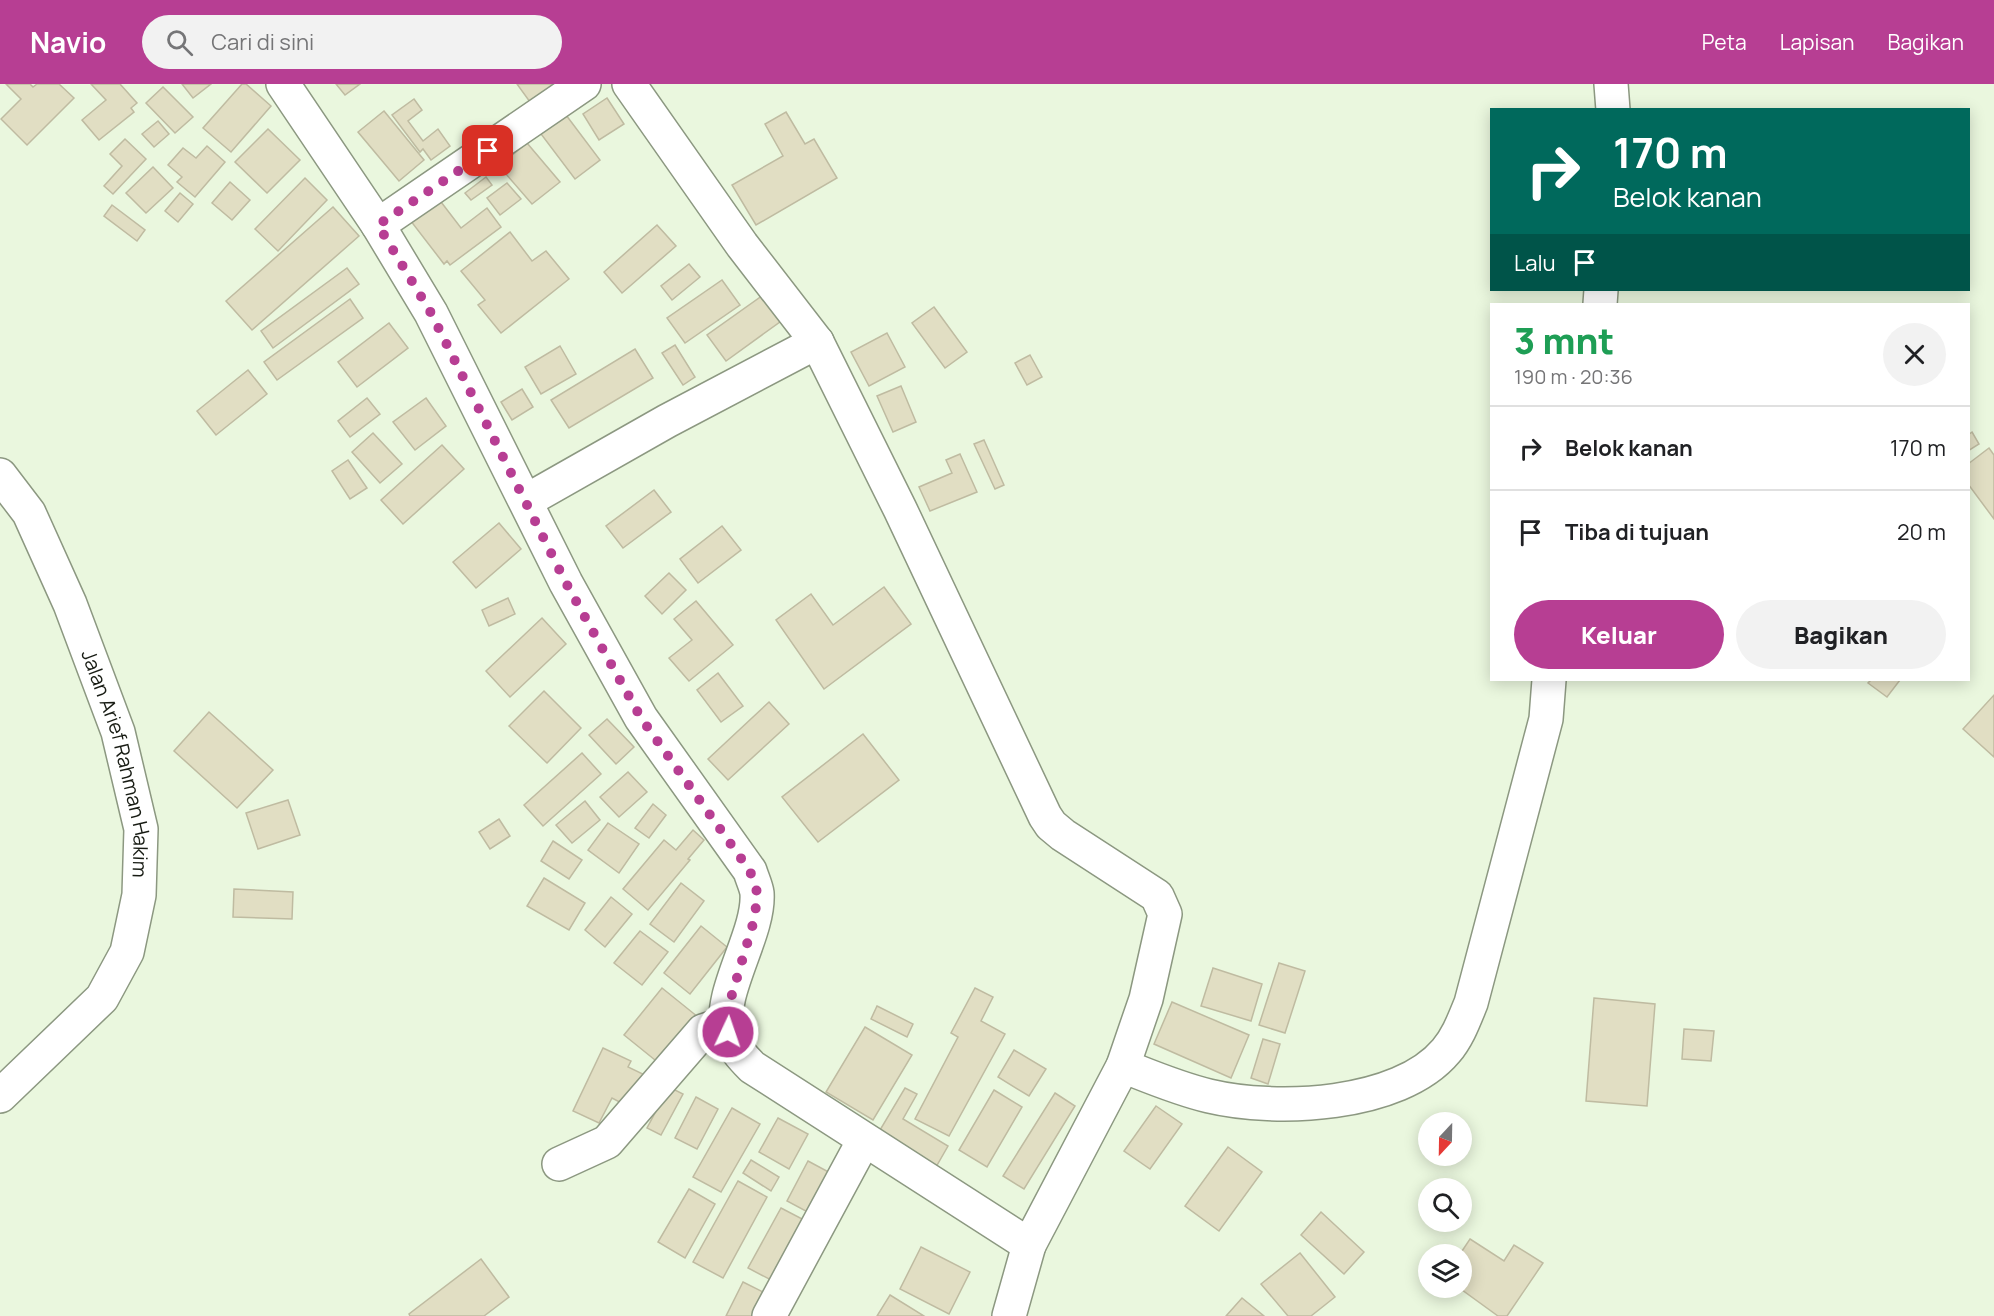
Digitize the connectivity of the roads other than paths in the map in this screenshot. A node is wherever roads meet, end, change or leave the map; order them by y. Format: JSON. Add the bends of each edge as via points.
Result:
{"nodes":[{"id":1,"x":283,"y":84,"type":"edge"},
{"id":2,"x":584,"y":84,"type":"edge"},
{"id":3,"x":629,"y":84,"type":"edge"},
{"id":4,"x":1611,"y":84,"type":"edge"},
{"id":5,"x":1613,"y":108,"type":"edge"},
{"id":6,"x":378,"y":225,"type":"junction"},
{"id":7,"x":817,"y":342,"type":"junction"},
{"id":8,"x":0,"y":475,"type":"edge"},
{"id":9,"x":526,"y":501,"type":"junction"},
{"id":10,"x":1549,"y":681,"type":"edge"},
{"id":11,"x":728,"y":1023,"type":"junction"},
{"id":12,"x":1123,"y":1066,"type":"junction"},
{"id":13,"x":0,"y":1096,"type":"edge"},
{"id":14,"x":864,"y":1140,"type":"junction"},
{"id":15,"x":559,"y":1164,"type":"dead end"},
{"id":16,"x":1029,"y":1245,"type":"junction"},
{"id":17,"x":768,"y":1316,"type":"edge"},
{"id":18,"x":1009,"y":1316,"type":"edge"}],
"edges":[{"from":1,"to":6,"type":"street"},
{"from":2,"to":6,"type":"street"},
{"from":3,"to":7,"type":"street","via":[[742,245]]},
{"from":4,"to":5,"type":"street"},
{"from":6,"to":9,"type":"street","via":[[431,313]]},
{"from":7,"to":9,"type":"street"},
{"from":7,"to":12,"type":"street","via":[[1045,816],[1064,835],[1157,896],[1162,906],[1164,922],[1146,999]]},
{"from":8,"to":13,"type":"street","name":"Jalan Arief Rahman Hakim","via":[[29,513],[70,603],[118,732],[141,829],[139,895],[127,952],[102,998]]},
{"from":9,"to":11,"type":"street","via":[[566,583],[641,718],[750,871],[757,892],[755,917],[733,985]]},
{"from":10,"to":12,"type":"street","via":[[1546,719],[1471,1003],[1458,1035],[1430,1067],[1411,1080],[1372,1093],[1314,1103],[1249,1103],[1199,1093]]},
{"from":11,"to":14,"type":"street","via":[[738,1052],[752,1068]]},
{"from":11,"to":15,"type":"street","via":[[703,1031],[607,1142]]},
{"from":12,"to":16,"type":"street"},
{"from":14,"to":16,"type":"street"},
{"from":14,"to":17,"type":"street"},
{"from":16,"to":18,"type":"street"}]}
